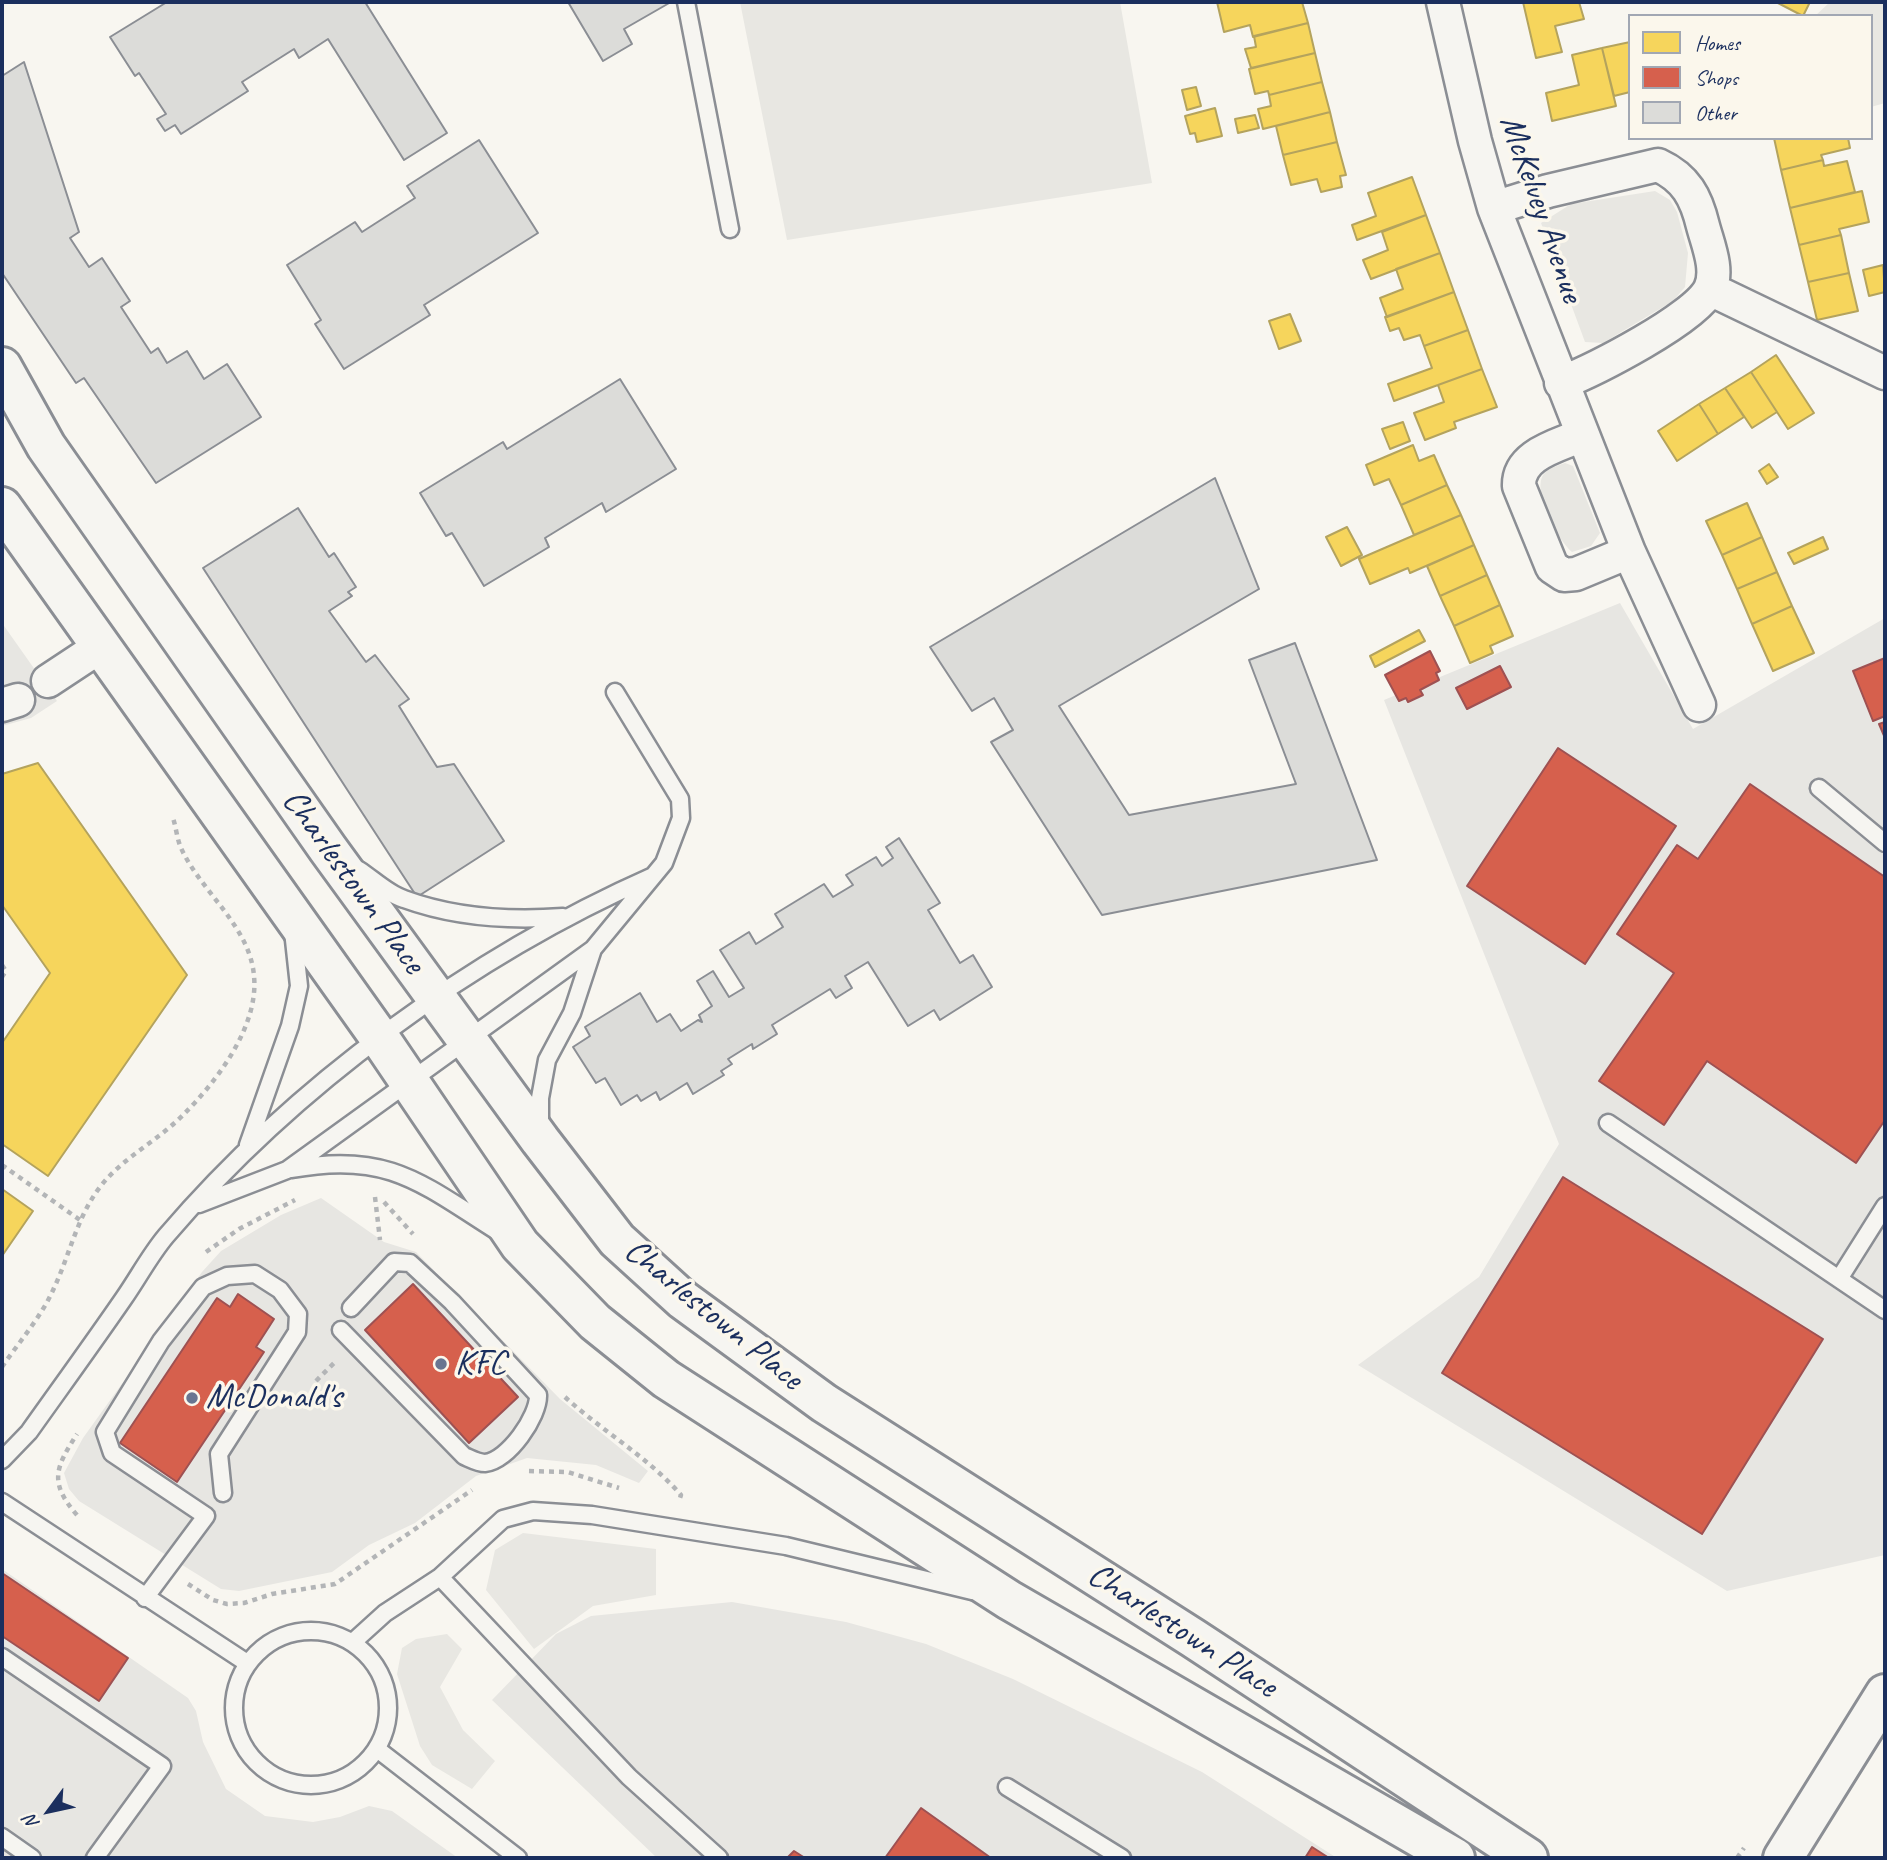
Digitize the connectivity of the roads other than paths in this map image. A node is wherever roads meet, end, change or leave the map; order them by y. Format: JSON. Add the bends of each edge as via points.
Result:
{"nodes":[{"id":1,"x":686,"y":2,"type":"edge"},
{"id":2,"x":1443,"y":2,"type":"edge"},
{"id":3,"x":1494,"y":208,"type":"junction"},
{"id":4,"x":730,"y":229,"type":"dead end"},
{"id":5,"x":1710,"y":289,"type":"junction"},
{"id":6,"x":2,"y":367,"type":"edge"},
{"id":7,"x":1885,"y":373,"type":"edge"},
{"id":8,"x":1561,"y":383,"type":"junction"},
{"id":9,"x":1582,"y":435,"type":"junction"},
{"id":10,"x":2,"y":508,"type":"edge"},
{"id":11,"x":1629,"y":552,"type":"junction"},
{"id":12,"x":101,"y":646,"type":"junction"},
{"id":13,"x":48,"y":681,"type":"dead end"},
{"id":14,"x":615,"y":692,"type":"dead end"},
{"id":15,"x":1699,"y":705,"type":"dead end"},
{"id":16,"x":1819,"y":788,"type":"dead end"},
{"id":17,"x":1885,"y":843,"type":"edge"},
{"id":18,"x":328,"y":849,"type":"junction"},
{"id":19,"x":653,"y":877,"type":"junction"},
{"id":20,"x":291,"y":914,"type":"junction"},
{"id":21,"x":566,"y":917,"type":"junction"},
{"id":22,"x":593,"y":949,"type":"junction"},
{"id":23,"x":436,"y":998,"type":"junction"},
{"id":24,"x":379,"y":1037,"type":"junction"},
{"id":25,"x":467,"y":1042,"type":"junction"},
{"id":26,"x":410,"y":1082,"type":"junction"},
{"id":27,"x":1608,"y":1123,"type":"dead end"},
{"id":28,"x":540,"y":1140,"type":"junction"},
{"id":29,"x":248,"y":1147,"type":"junction"},
{"id":30,"x":288,"y":1170,"type":"junction"},
{"id":31,"x":197,"y":1205,"type":"junction"},
{"id":32,"x":1885,"y":1206,"type":"edge"},
{"id":33,"x":520,"y":1245,"type":"junction"},
{"id":34,"x":1839,"y":1279,"type":"junction"},
{"id":35,"x":351,"y":1308,"type":"dead end"},
{"id":36,"x":1885,"y":1310,"type":"edge"},
{"id":37,"x":341,"y":1330,"type":"dead end"},
{"id":38,"x":2,"y":1460,"type":"edge"},
{"id":39,"x":223,"y":1493,"type":"dead end"},
{"id":40,"x":2,"y":1502,"type":"edge"},
{"id":41,"x":440,"y":1577,"type":"junction"},
{"id":42,"x":145,"y":1598,"type":"junction"},
{"id":43,"x":1009,"y":1600,"type":"junction"},
{"id":44,"x":353,"y":1642,"type":"junction"},
{"id":45,"x":2,"y":1657,"type":"edge"},
{"id":46,"x":247,"y":1663,"type":"junction"},
{"id":47,"x":1885,"y":1694,"type":"edge"},
{"id":48,"x":377,"y":1749,"type":"junction"},
{"id":49,"x":1007,"y":1787,"type":"dead end"},
{"id":50,"x":2,"y":1837,"type":"edge"},
{"id":51,"x":32,"y":1858,"type":"edge"},
{"id":52,"x":96,"y":1858,"type":"edge"},
{"id":53,"x":518,"y":1858,"type":"edge"},
{"id":54,"x":719,"y":1858,"type":"edge"},
{"id":55,"x":1122,"y":1858,"type":"edge"},
{"id":56,"x":1455,"y":1858,"type":"edge"},
{"id":57,"x":1528,"y":1858,"type":"edge"},
{"id":58,"x":1783,"y":1858,"type":"edge"}],
"edges":[{"from":1,"to":4,"type":"lane"},
{"from":2,"to":3,"type":"street","name":"McKelvey Avenue"},
{"from":3,"to":5,"type":"street","via":[[1658,165],[1686,184],[1697,201],[1714,272]]},
{"from":3,"to":8,"type":"street","name":"McKelvey Avenue"},
{"from":5,"to":7,"type":"street"},
{"from":5,"to":8,"type":"street","via":[[1689,311],[1595,370]]},
{"from":6,"to":18,"type":"street","name":"Charlestown Place","via":[[47,446]]},
{"from":8,"to":9,"type":"street","name":"McKelvey Avenue"},
{"from":9,"to":11,"type":"street","name":"McKelvey Avenue"},
{"from":9,"to":11,"type":"street","via":[[1526,461],[1519,473],[1519,486],[1552,567],[1564,575]]},
{"from":10,"to":12,"type":"street","name":"Charlestown Place"},
{"from":11,"to":15,"type":"street","name":"McKelvey Avenue"},
{"from":12,"to":13,"type":"street"},
{"from":12,"to":20,"type":"street","name":"Charlestown Place"},
{"from":14,"to":19,"type":"lane","via":[[680,799],[681,818],[673,843]]},
{"from":16,"to":17,"type":"lane"},
{"from":18,"to":21,"type":"lane","via":[[402,899],[513,921]]},
{"from":18,"to":23,"type":"street","name":"Charlestown Place"},
{"from":19,"to":21,"type":"lane"},
{"from":19,"to":22,"type":"lane"},
{"from":20,"to":24,"type":"street","name":"Charlestown Place"},
{"from":20,"to":29,"type":"lane","via":[[299,986]]},
{"from":21,"to":23,"type":"lane"},
{"from":22,"to":25,"type":"lane"},
{"from":22,"to":28,"type":"lane","via":[[572,1013],[547,1060],[540,1098]]},
{"from":23,"to":24,"type":"lane"},
{"from":23,"to":25,"type":"street","name":"Charlestown Place"},
{"from":24,"to":26,"type":"street","name":"Charlestown Place"},
{"from":24,"to":29,"type":"lane"},
{"from":25,"to":26,"type":"lane"},
{"from":25,"to":28,"type":"street","name":"Charlestown Place"},
{"from":26,"to":30,"type":"lane"},
{"from":26,"to":33,"type":"street","name":"Charlestown Place"},
{"from":27,"to":34,"type":"lane"},
{"from":28,"to":57,"type":"street","name":"Charlestown Place","via":[[617,1240],[682,1300],[824,1403]]},
{"from":29,"to":31,"type":"lane"},
{"from":30,"to":31,"type":"lane"},
{"from":30,"to":33,"type":"lane","via":[[326,1163],[366,1163],[395,1172],[428,1187]]},
{"from":31,"to":38,"type":"lane","via":[[165,1237],[29,1432]]},
{"from":32,"to":34,"type":"lane"},
{"from":33,"to":43,"type":"street","name":"Charlestown Place","via":[[594,1322],[666,1379]]},
{"from":34,"to":36,"type":"lane"},
{"from":35,"to":37,"type":"lane","via":[[394,1262],[410,1263],[538,1395],[539,1406],[532,1421],[495,1461],[482,1464],[464,1456]]},
{"from":39,"to":42,"type":"lane","via":[[219,1454],[297,1332],[298,1314],[280,1290],[255,1274],[227,1276],[203,1287],[161,1341],[105,1432],[111,1453],[206,1516]]},
{"from":40,"to":42,"type":"lane"},
{"from":41,"to":43,"type":"lane","via":[[503,1519],[533,1511],[786,1546]]},
{"from":41,"to":44,"type":"lane"},
{"from":41,"to":54,"type":"lane","via":[[629,1777]]},
{"from":42,"to":46,"type":"lane"},
{"from":43,"to":56,"type":"street","name":"Charlestown Place"},
{"from":44,"to":46,"type":"lane","via":[[332,1632],[284,1634]]},
{"from":44,"to":48,"type":"lane","via":[[371,1658],[389,1703]]},
{"from":45,"to":52,"type":"lane","via":[[162,1766]]},
{"from":46,"to":48,"type":"lane","via":[[237,1685],[234,1710],[238,1734],[250,1756],[268,1772],[291,1783],[339,1780],[361,1768]]},
{"from":47,"to":58,"type":"street"},
{"from":48,"to":53,"type":"lane"},
{"from":49,"to":55,"type":"lane"},
{"from":50,"to":51,"type":"lane"}]}
